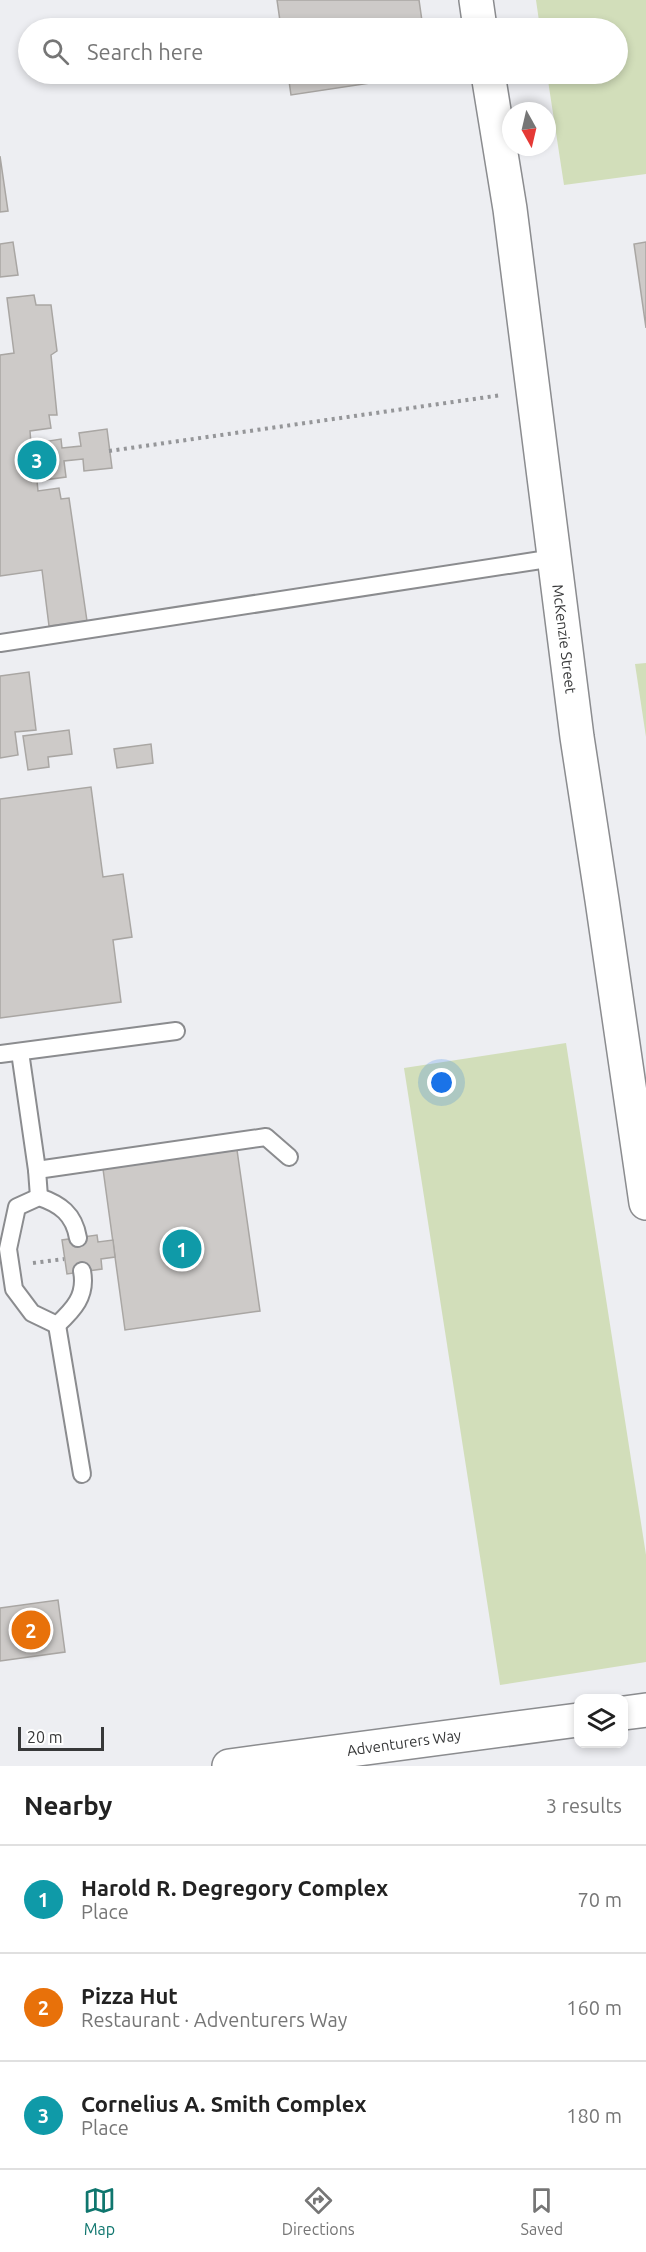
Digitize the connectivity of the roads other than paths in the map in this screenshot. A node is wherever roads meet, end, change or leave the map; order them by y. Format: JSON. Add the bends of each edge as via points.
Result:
{"nodes":[{"id":1,"x":476,"y":0,"type":"edge"},
{"id":2,"x":479,"y":18,"type":"edge"},
{"id":3,"x":490,"y":84,"type":"edge"},
{"id":4,"x":554,"y":558,"type":"junction"},
{"id":5,"x":0,"y":643,"type":"edge"},
{"id":6,"x":176,"y":1031,"type":"dead end"},
{"id":7,"x":20,"y":1052,"type":"junction"},
{"id":8,"x":0,"y":1054,"type":"edge"},
{"id":9,"x":289,"y":1157,"type":"dead end"},
{"id":10,"x":37,"y":1170,"type":"junction"},
{"id":11,"x":39,"y":1197,"type":"junction"},
{"id":12,"x":646,"y":1203,"type":"edge"},
{"id":13,"x":78,"y":1238,"type":"dead end"},
{"id":14,"x":82,"y":1272,"type":"dead end"},
{"id":15,"x":57,"y":1325,"type":"junction"},
{"id":16,"x":82,"y":1474,"type":"dead end"},
{"id":17,"x":646,"y":1710,"type":"edge"},
{"id":18,"x":628,"y":1712,"type":"edge"},
{"id":19,"x":574,"y":1721,"type":"edge"},
{"id":20,"x":229,"y":1766,"type":"edge"}],
"edges":[{"from":1,"to":2,"type":"street"},
{"from":3,"to":4,"type":"street","name":"McKenzie Street","via":[[510,209]]},
{"from":4,"to":5,"type":"lane"},
{"from":4,"to":12,"type":"street","name":"McKenzie Street"},
{"from":6,"to":7,"type":"lane"},
{"from":7,"to":8,"type":"lane"},
{"from":7,"to":10,"type":"lane"},
{"from":9,"to":10,"type":"lane","via":[[266,1137]]},
{"from":10,"to":11,"type":"lane"},
{"from":11,"to":13,"type":"lane","via":[[57,1203],[69,1215]]},
{"from":11,"to":15,"type":"lane","via":[[17,1207],[8,1249],[14,1289],[32,1313]]},
{"from":14,"to":15,"type":"lane","via":[[80,1300]]},
{"from":15,"to":16,"type":"lane"},
{"from":17,"to":18,"type":"street"},
{"from":19,"to":20,"type":"street","name":"Adventurers Way"}]}
